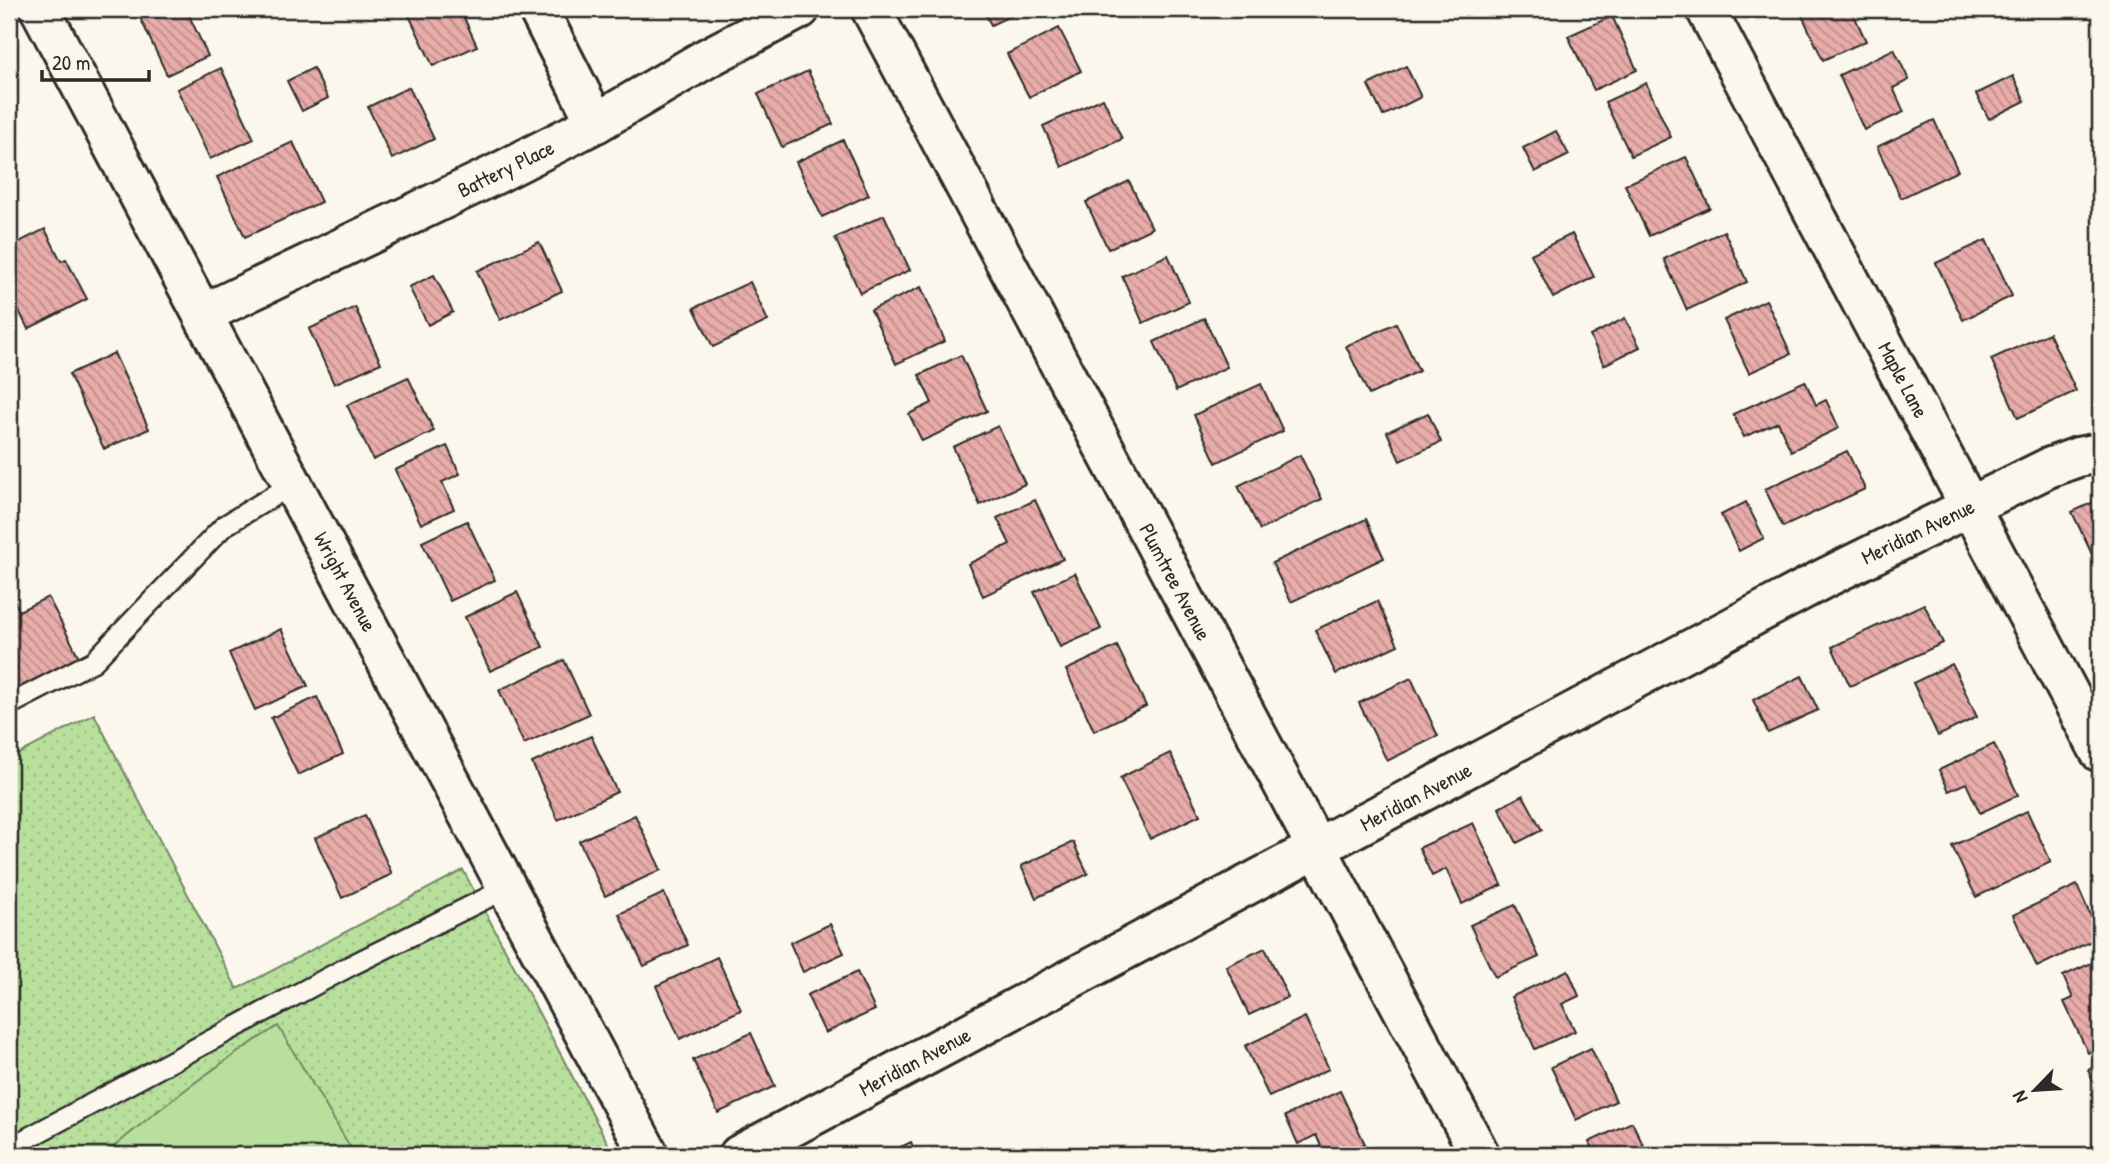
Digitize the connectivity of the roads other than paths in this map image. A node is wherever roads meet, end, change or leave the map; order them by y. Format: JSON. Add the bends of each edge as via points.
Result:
{"nodes":[{"id":1,"x":40,"y":9,"type":"edge"},
{"id":2,"x":538,"y":9,"type":"edge"},
{"id":3,"x":800,"y":9,"type":"edge"},
{"id":4,"x":871,"y":9,"type":"edge"},
{"id":5,"x":1706,"y":9,"type":"edge"},
{"id":6,"x":596,"y":123,"type":"junction"},
{"id":7,"x":203,"y":314,"type":"junction"},
{"id":8,"x":2100,"y":453,"type":"edge"},
{"id":9,"x":293,"y":484,"type":"junction"},
{"id":10,"x":1970,"y":507,"type":"junction"},
{"id":11,"x":9,"y":705,"type":"edge"},
{"id":12,"x":2100,"y":752,"type":"edge"},
{"id":13,"x":1317,"y":850,"type":"junction"},
{"id":14,"x":507,"y":888,"type":"junction"},
{"id":15,"x":9,"y":1148,"type":"edge"},
{"id":16,"x":649,"y":1155,"type":"edge"},
{"id":17,"x":739,"y":1155,"type":"edge"},
{"id":18,"x":1480,"y":1155,"type":"edge"}],
"edges":[{"from":1,"to":7,"type":"street","name":"Wright Avenue"},
{"from":2,"to":6,"type":"street"},
{"from":3,"to":6,"type":"street","name":"Battery Place"},
{"from":4,"to":13,"type":"street","name":"Plumtree Avenue"},
{"from":5,"to":10,"type":"street","name":"Maple Lane"},
{"from":6,"to":7,"type":"street","name":"Battery Place"},
{"from":7,"to":9,"type":"street","name":"Wright Avenue"},
{"from":8,"to":10,"type":"street","name":"Meridian Avenue","via":[[2048,468]]},
{"from":9,"to":11,"type":"lane","via":[[224,526],[94,661]]},
{"from":9,"to":14,"type":"street","name":"Wright Avenue"},
{"from":10,"to":12,"type":"street","name":"Maple Lane"},
{"from":10,"to":13,"type":"street","name":"Meridian Avenue","via":[[1823,579]]},
{"from":13,"to":17,"type":"street","name":"Meridian Avenue"},
{"from":13,"to":18,"type":"street","name":"Plumtree Avenue"},
{"from":14,"to":15,"type":"lane","via":[[350,966]]},
{"from":14,"to":16,"type":"street","name":"Wright Avenue"}]}
